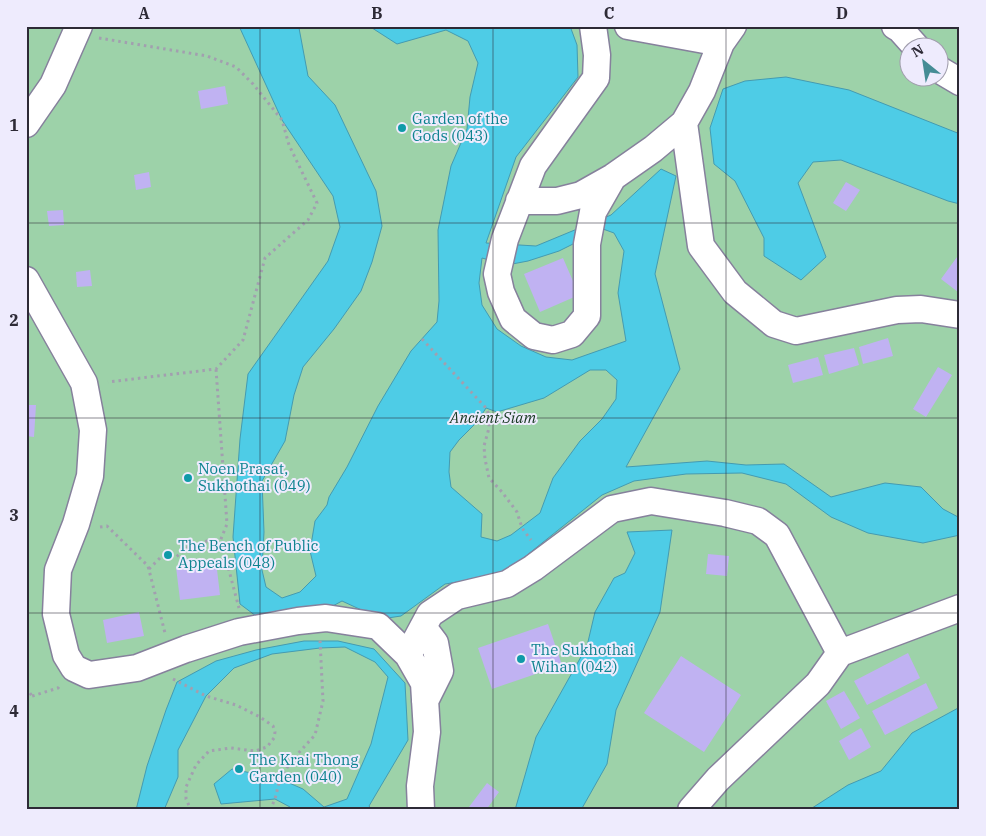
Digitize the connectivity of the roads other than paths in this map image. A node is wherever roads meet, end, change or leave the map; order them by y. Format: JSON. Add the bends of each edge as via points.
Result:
{"nodes":[{"id":1,"x":593,"y":26,"type":"edge"},
{"id":2,"x":628,"y":26,"type":"edge"},
{"id":3,"x":895,"y":26,"type":"edge"},
{"id":4,"x":77,"y":31,"type":"edge"},
{"id":5,"x":727,"y":35,"type":"edge"},
{"id":6,"x":908,"y":38,"type":"edge"},
{"id":7,"x":948,"y":75,"type":"edge"},
{"id":8,"x":960,"y":82,"type":"edge"},
{"id":9,"x":26,"y":124,"type":"edge"},
{"id":10,"x":684,"y":124,"type":"junction"},
{"id":11,"x":613,"y":177,"type":"junction"},
{"id":12,"x":519,"y":201,"type":"junction"},
{"id":13,"x":26,"y":280,"type":"edge"},
{"id":14,"x":960,"y":315,"type":"edge"},
{"id":15,"x":960,"y":608,"type":"edge"},
{"id":16,"x":423,"y":627,"type":"junction"},
{"id":17,"x":840,"y":653,"type":"junction"},
{"id":18,"x":408,"y":655,"type":"junction"},
{"id":19,"x":425,"y":701,"type":"junction"},
{"id":20,"x":421,"y":810,"type":"edge"},
{"id":21,"x":692,"y":810,"type":"edge"}],
"edges":[{"from":1,"to":12,"type":"lane","via":[[596,78],[532,166]]},
{"from":2,"to":5,"type":"lane"},
{"from":3,"to":6,"type":"lane"},
{"from":4,"to":9,"type":"lane","via":[[53,85]]},
{"from":5,"to":10,"type":"lane"},
{"from":7,"to":8,"type":"lane"},
{"from":10,"to":11,"type":"lane"},
{"from":10,"to":14,"type":"lane","via":[[701,246],[735,292],[774,324],[796,331],[896,310],[921,309]]},
{"from":11,"to":12,"type":"lane","via":[[581,195],[558,201]]},
{"from":11,"to":12,"type":"lane","via":[[593,212],[587,244],[586,316],[572,334],[553,340],[534,336],[513,318],[501,292],[497,274]]},
{"from":13,"to":18,"type":"lane","via":[[85,385],[93,430],[90,476],[58,570],[56,614],[66,655],[74,668],[90,675],[137,668],[195,646],[245,632],[326,618],[378,626]]},
{"from":15,"to":17,"type":"lane"},
{"from":16,"to":17,"type":"lane","via":[[430,614],[457,596],[507,584],[612,509],[651,501],[758,521],[776,535]]},
{"from":16,"to":18,"type":"lane"},
{"from":16,"to":19,"type":"lane","via":[[435,643],[440,670]]},
{"from":17,"to":21,"type":"lane","via":[[818,684],[718,780]]},
{"from":18,"to":19,"type":"lane","via":[[424,683]]},
{"from":19,"to":20,"type":"lane","via":[[427,732],[420,786]]}]}
